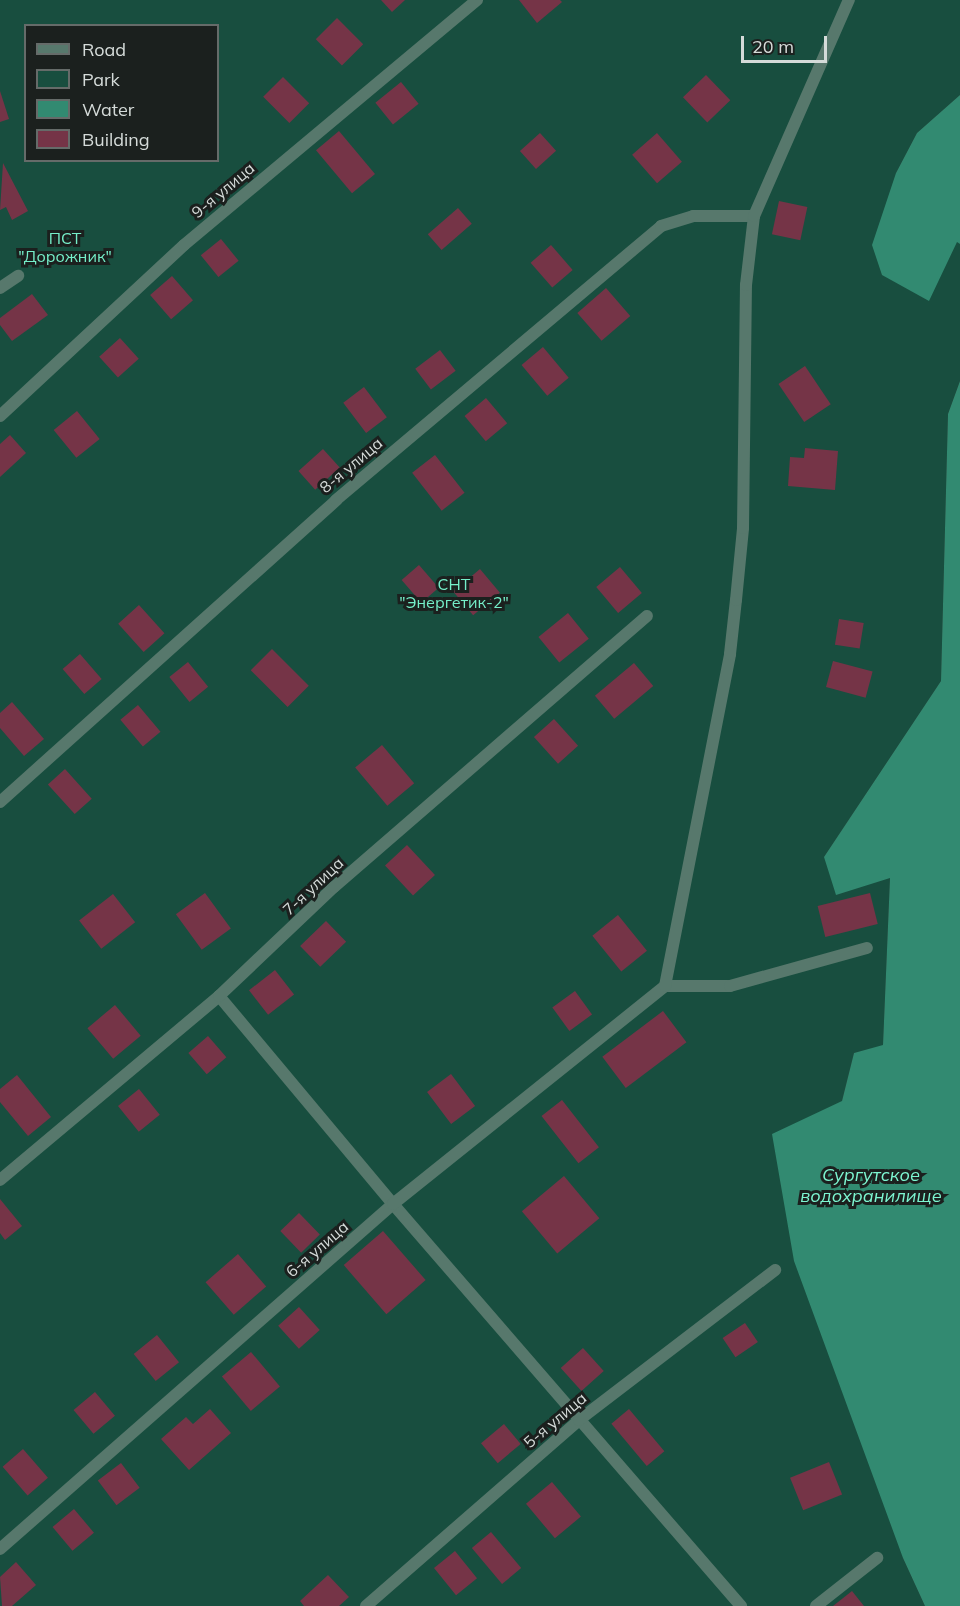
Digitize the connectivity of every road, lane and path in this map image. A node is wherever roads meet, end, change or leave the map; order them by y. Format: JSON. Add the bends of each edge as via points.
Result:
{"nodes":[{"id":1,"x":477,"y":0,"type":"edge"},
{"id":2,"x":849,"y":0,"type":"edge"},
{"id":3,"x":754,"y":216,"type":"junction"},
{"id":4,"x":18,"y":276,"type":"dead end"},
{"id":5,"x":0,"y":288,"type":"edge"},
{"id":6,"x":0,"y":416,"type":"edge"},
{"id":7,"x":648,"y":616,"type":"dead end"},
{"id":8,"x":0,"y":802,"type":"edge"},
{"id":9,"x":867,"y":948,"type":"dead end"},
{"id":10,"x":665,"y":986,"type":"junction"},
{"id":11,"x":219,"y":996,"type":"junction"},
{"id":12,"x":0,"y":1180,"type":"edge"},
{"id":13,"x":393,"y":1204,"type":"junction"},
{"id":14,"x":775,"y":1270,"type":"dead end"},
{"id":15,"x":579,"y":1420,"type":"junction"},
{"id":16,"x":0,"y":1549,"type":"edge"},
{"id":17,"x":877,"y":1558,"type":"dead end"},
{"id":18,"x":366,"y":1606,"type":"edge"},
{"id":19,"x":741,"y":1606,"type":"edge"},
{"id":20,"x":816,"y":1606,"type":"edge"}],
"edges":[{"from":1,"to":6,"type":"street","name":"9-я улица","via":[[184,245]]},
{"from":2,"to":3,"type":"street"},
{"from":3,"to":8,"type":"street","name":"8-я улица","via":[[693,216],[661,226],[336,500]]},
{"from":3,"to":10,"type":"street","via":[[746,285],[743,528],[730,654]]},
{"from":4,"to":5,"type":"street"},
{"from":7,"to":11,"type":"street","name":"7-я улица","via":[[334,887]]},
{"from":9,"to":10,"type":"street","via":[[730,986]]},
{"from":10,"to":13,"type":"street","name":"6-я улица"},
{"from":11,"to":12,"type":"street","name":"7-я улица"},
{"from":11,"to":13,"type":"street"},
{"from":13,"to":15,"type":"street"},
{"from":13,"to":16,"type":"street","name":"6-я улица"},
{"from":14,"to":15,"type":"street","name":"5-я улица"},
{"from":15,"to":18,"type":"street","name":"5-я улица"},
{"from":15,"to":19,"type":"street"},
{"from":17,"to":20,"type":"street"}]}
